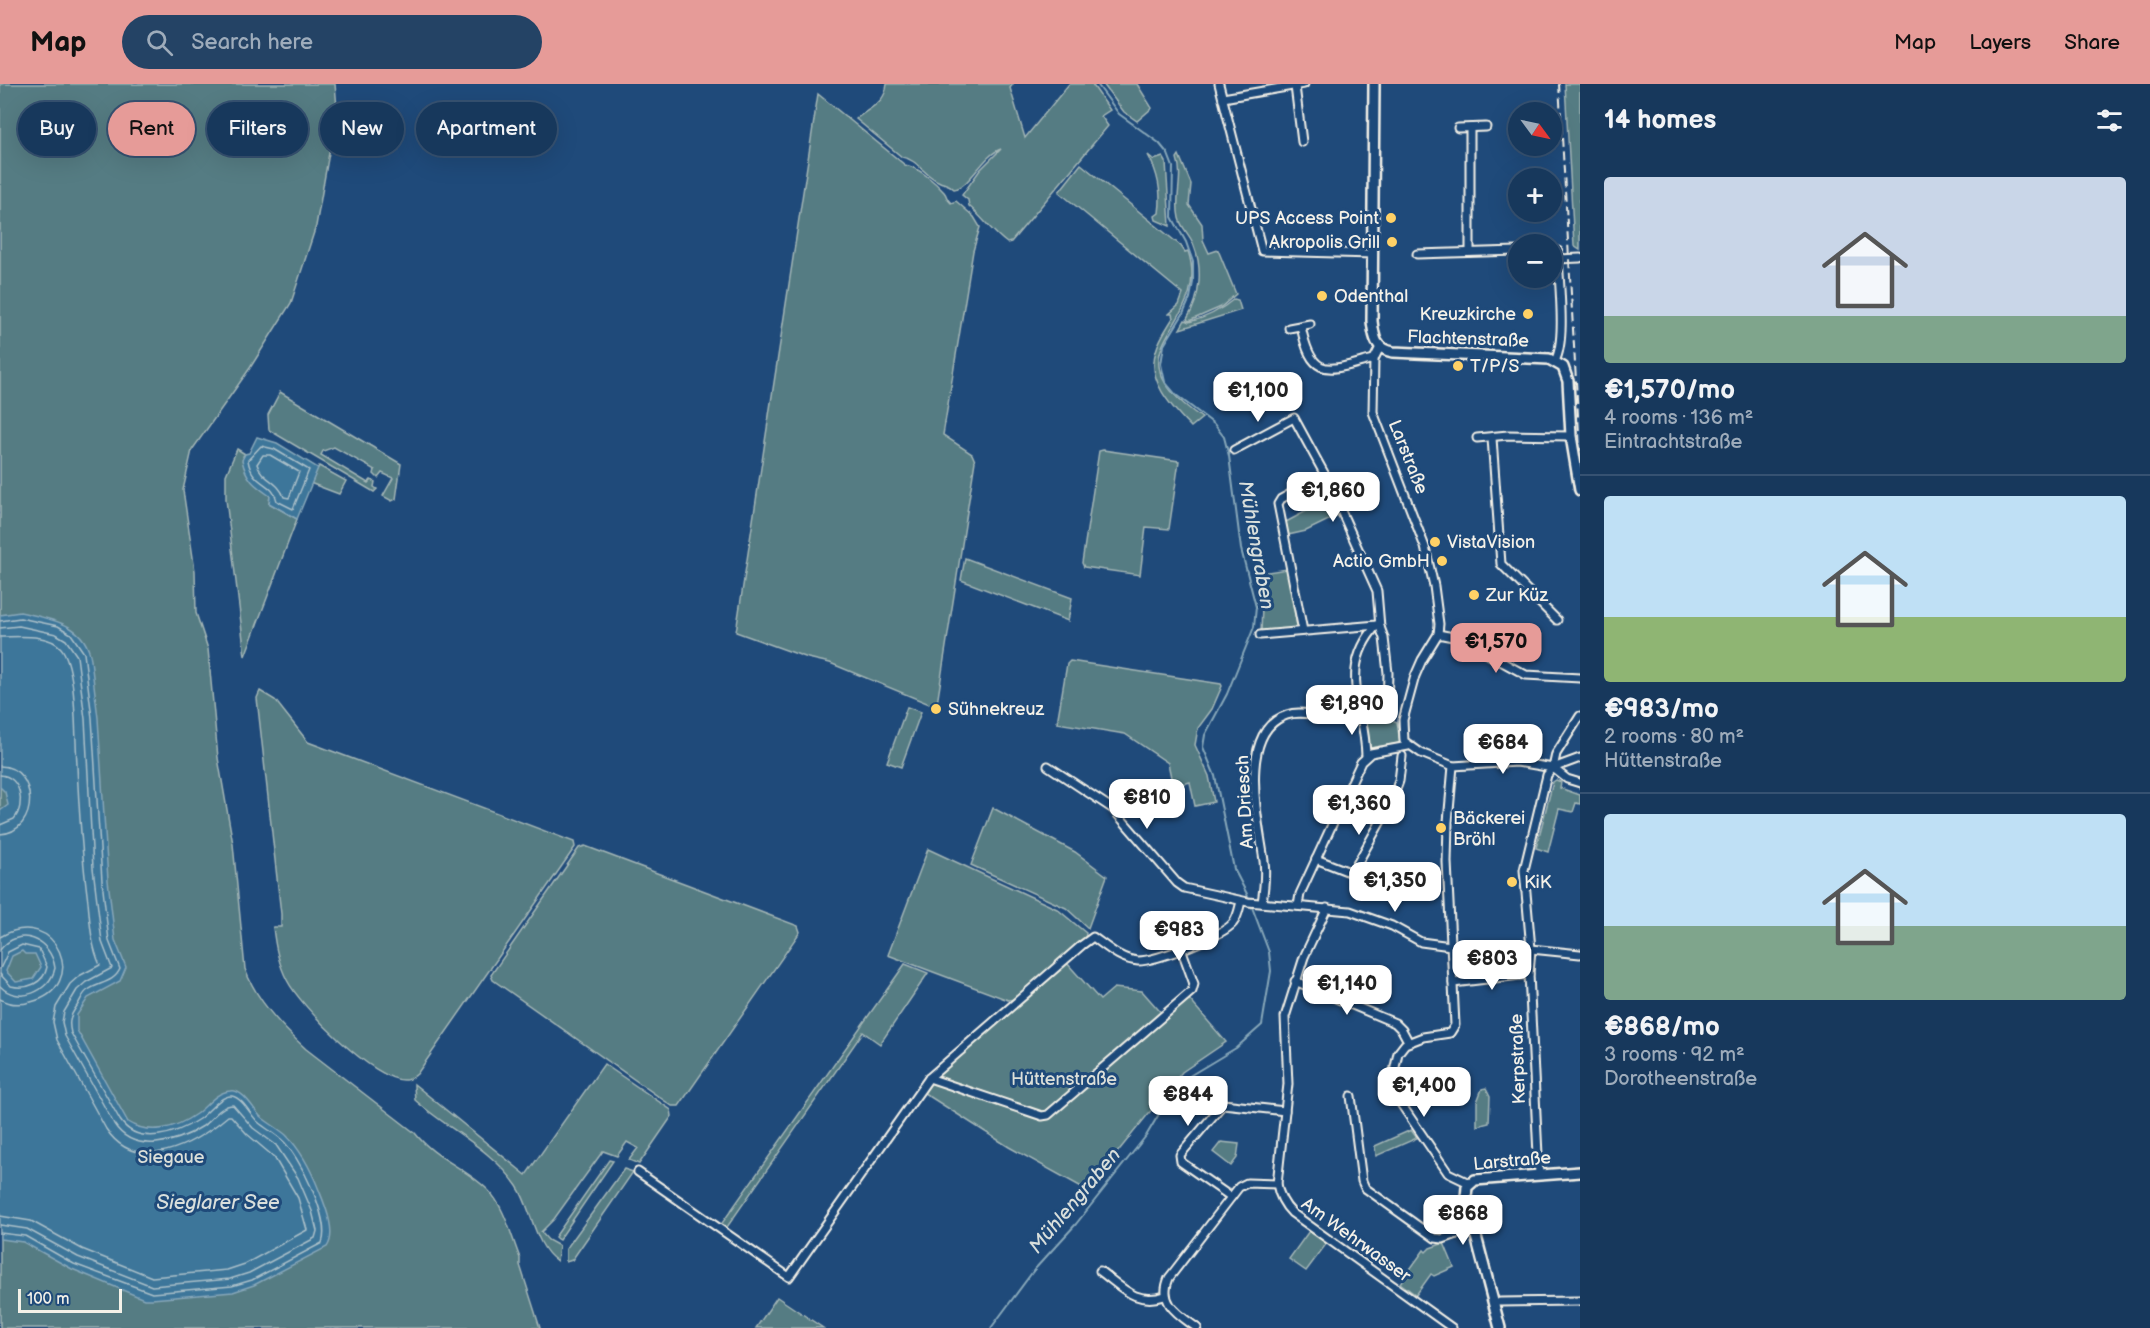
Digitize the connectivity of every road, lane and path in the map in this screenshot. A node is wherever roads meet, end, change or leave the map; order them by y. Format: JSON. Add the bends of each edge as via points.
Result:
{"nodes":[{"id":1,"x":1219,"y":84,"type":"edge"},
{"id":2,"x":1304,"y":84,"type":"edge"},
{"id":3,"x":1374,"y":84,"type":"edge"},
{"id":4,"x":1295,"y":86,"type":"junction"},
{"id":5,"x":1223,"y":98,"type":"junction"},
{"id":6,"x":1486,"y":127,"type":"dead end"},
{"id":7,"x":1458,"y":128,"type":"dead end"},
{"id":8,"x":1470,"y":128,"type":"junction"},
{"id":9,"x":1302,"y":142,"type":"dead end"},
{"id":10,"x":1508,"y":251,"type":"edge"},
{"id":11,"x":1470,"y":252,"type":"junction"},
{"id":12,"x":1373,"y":254,"type":"junction"},
{"id":13,"x":1417,"y":254,"type":"dead end"},
{"id":14,"x":1562,"y":255,"type":"edge"},
{"id":15,"x":1580,"y":258,"type":"edge"},
{"id":16,"x":1558,"y":288,"type":"edge"},
{"id":17,"x":1310,"y":324,"type":"dead end"},
{"id":18,"x":1301,"y":326,"type":"junction"},
{"id":19,"x":1289,"y":328,"type":"dead end"},
{"id":20,"x":1380,"y":347,"type":"junction"},
{"id":21,"x":1374,"y":359,"type":"junction"},
{"id":22,"x":1555,"y":361,"type":"junction"},
{"id":23,"x":1571,"y":436,"type":"junction"},
{"id":24,"x":1477,"y":438,"type":"dead end"},
{"id":25,"x":1491,"y":438,"type":"junction"},
{"id":26,"x":1234,"y":450,"type":"dead end"},
{"id":27,"x":1325,"y":475,"type":"junction"},
{"id":28,"x":1580,"y":490,"type":"edge"},
{"id":29,"x":1557,"y":620,"type":"dead end"},
{"id":30,"x":1378,"y":626,"type":"junction"},
{"id":31,"x":1303,"y":631,"type":"junction"},
{"id":32,"x":1438,"y":634,"type":"junction"},
{"id":33,"x":1260,"y":635,"type":"dead end"},
{"id":34,"x":1580,"y":678,"type":"edge"},
{"id":35,"x":1387,"y":709,"type":"dead end"},
{"id":36,"x":1359,"y":711,"type":"junction"},
{"id":37,"x":1580,"y":716,"type":"edge"},
{"id":38,"x":1408,"y":746,"type":"junction"},
{"id":39,"x":1366,"y":756,"type":"junction"},
{"id":40,"x":1402,"y":756,"type":"dead end"},
{"id":41,"x":1580,"y":758,"type":"edge"},
{"id":42,"x":1048,"y":766,"type":"dead end"},
{"id":43,"x":1453,"y":766,"type":"junction"},
{"id":44,"x":1553,"y":768,"type":"junction"},
{"id":45,"x":1580,"y":783,"type":"edge"},
{"id":46,"x":1316,"y":858,"type":"junction"},
{"id":47,"x":1252,"y":902,"type":"junction"},
{"id":48,"x":1298,"y":906,"type":"junction"},
{"id":49,"x":1327,"y":908,"type":"junction"},
{"id":50,"x":1451,"y":946,"type":"junction"},
{"id":51,"x":1182,"y":948,"type":"junction"},
{"id":52,"x":1531,"y":950,"type":"junction"},
{"id":53,"x":1580,"y":954,"type":"edge"},
{"id":54,"x":1529,"y":974,"type":"junction"},
{"id":55,"x":1295,"y":981,"type":"junction"},
{"id":56,"x":1453,"y":982,"type":"junction"},
{"id":57,"x":1407,"y":1041,"type":"junction"},
{"id":58,"x":930,"y":1078,"type":"junction"},
{"id":59,"x":1351,"y":1096,"type":"dead end"},
{"id":60,"x":1285,"y":1111,"type":"junction"},
{"id":61,"x":638,"y":1172,"type":"dead end"},
{"id":62,"x":1580,"y":1172,"type":"edge"},
{"id":63,"x":1539,"y":1175,"type":"junction"},
{"id":64,"x":1469,"y":1183,"type":"junction"},
{"id":65,"x":1277,"y":1184,"type":"junction"},
{"id":66,"x":1230,"y":1197,"type":"junction"},
{"id":67,"x":1474,"y":1228,"type":"junction"},
{"id":68,"x":1100,"y":1271,"type":"dead end"},
{"id":69,"x":1165,"y":1296,"type":"junction"},
{"id":70,"x":1580,"y":1301,"type":"edge"},
{"id":71,"x":1500,"y":1302,"type":"dead end"},
{"id":72,"x":1197,"y":1328,"type":"edge"},
{"id":73,"x":1452,"y":1328,"type":"edge"},
{"id":74,"x":1500,"y":1328,"type":"edge"}],
"edges":[{"from":1,"to":5,"type":"street"},
{"from":2,"to":4,"type":"street"},
{"from":3,"to":12,"type":"street"},
{"from":4,"to":5,"type":"street"},
{"from":4,"to":9,"type":"street"},
{"from":5,"to":12,"type":"street","via":[[1262,251]]},
{"from":6,"to":8,"type":"street"},
{"from":7,"to":8,"type":"street"},
{"from":8,"to":11,"type":"street"},
{"from":10,"to":11,"type":"street"},
{"from":11,"to":13,"type":"street"},
{"from":12,"to":20,"type":"street","via":[[1372,321]]},
{"from":14,"to":15,"type":"street"},
{"from":16,"to":22,"type":"street","via":[[1560,339]]},
{"from":17,"to":18,"type":"street"},
{"from":18,"to":19,"type":"street"},
{"from":18,"to":21,"type":"street","via":[[1308,354],[1324,367],[1336,369]]},
{"from":20,"to":21,"type":"street","name":"Larstraße"},
{"from":20,"to":22,"type":"street","name":"Flachtenstraße","via":[[1393,352]]},
{"from":21,"to":32,"type":"street","name":"Larstraße","via":[[1375,420],[1425,547],[1434,586]]},
{"from":22,"to":23,"type":"street","via":[[1564,369],[1568,381]]},
{"from":23,"to":25,"type":"street"},
{"from":23,"to":28,"type":"street"},
{"from":24,"to":25,"type":"street"},
{"from":25,"to":29,"type":"street","via":[[1501,564]]},
{"from":26,"to":27,"type":"street","via":[[1294,418]]},
{"from":27,"to":30,"type":"street","via":[[1376,586]]},
{"from":27,"to":31,"type":"street","via":[[1278,504]]},
{"from":30,"to":31,"type":"street"},
{"from":30,"to":35,"type":"street","via":[[1384,638],[1388,674]]},
{"from":30,"to":36,"type":"street","via":[[1364,640],[1356,658]]},
{"from":31,"to":33,"type":"street"},
{"from":32,"to":34,"type":"street","via":[[1458,638],[1526,675]]},
{"from":32,"to":38,"type":"street","via":[[1422,660],[1405,711],[1402,728]]},
{"from":36,"to":39,"type":"street"},
{"from":36,"to":47,"type":"street","name":"Am Driesch","via":[[1288,714],[1271,725],[1258,742],[1254,763],[1264,862]]},
{"from":37,"to":44,"type":"street","name":"Kerpstraße","via":[[1556,754]]},
{"from":38,"to":39,"type":"street"},
{"from":38,"to":43,"type":"street"},
{"from":39,"to":46,"type":"street"},
{"from":40,"to":46,"type":"street","via":[[1395,794],[1352,873]]},
{"from":41,"to":44,"type":"street"},
{"from":42,"to":47,"type":"street","via":[[1113,809],[1180,886]]},
{"from":43,"to":44,"type":"street","via":[[1517,762]]},
{"from":43,"to":50,"type":"street","via":[[1448,832]]},
{"from":44,"to":45,"type":"street"},
{"from":44,"to":52,"type":"street","name":"Kerpstraße","via":[[1547,776],[1525,862]]},
{"from":46,"to":48,"type":"street"},
{"from":47,"to":48,"type":"street"},
{"from":47,"to":51,"type":"street","via":[[1226,930]]},
{"from":48,"to":49,"type":"street"},
{"from":49,"to":50,"type":"street","via":[[1379,920],[1428,944]]},
{"from":49,"to":55,"type":"street"},
{"from":50,"to":56,"type":"street"},
{"from":51,"to":58,"type":"street","via":[[1138,961],[1123,957],[1093,937]]},
{"from":51,"to":58,"type":"street","via":[[1194,984],[1192,991],[1048,1115]]},
{"from":52,"to":53,"type":"street"},
{"from":52,"to":54,"type":"street","name":"Kerpstraße"},
{"from":54,"to":56,"type":"street"},
{"from":54,"to":63,"type":"street","name":"Kerpstraße"},
{"from":55,"to":57,"type":"street","via":[[1395,1023]]},
{"from":55,"to":60,"type":"street","via":[[1285,1017]]},
{"from":56,"to":57,"type":"street","via":[[1454,1029],[1444,1035]]},
{"from":57,"to":64,"type":"street","name":"Larstraße","via":[[1395,1060],[1397,1098],[1448,1173]]},
{"from":58,"to":61,"type":"street","via":[[789,1277]]},
{"from":59,"to":67,"type":"street","via":[[1365,1188],[1435,1238]]},
{"from":60,"to":65,"type":"street"},
{"from":60,"to":66,"type":"street","via":[[1223,1104],[1180,1155],[1181,1162]]},
{"from":62,"to":63,"type":"street","name":"Larstraße"},
{"from":63,"to":64,"type":"street","name":"Larstraße"},
{"from":64,"to":67,"type":"street","via":[[1466,1198]]},
{"from":65,"to":66,"type":"street","via":[[1247,1183]]},
{"from":65,"to":73,"type":"street","name":"Am Wehrwasser","via":[[1283,1204],[1292,1212]]},
{"from":66,"to":69,"type":"street","via":[[1172,1272]]},
{"from":67,"to":74,"type":"street"},
{"from":68,"to":69,"type":"street","via":[[1136,1298]]},
{"from":69,"to":72,"type":"street","via":[[1173,1310]]},
{"from":70,"to":71,"type":"street"}]}
